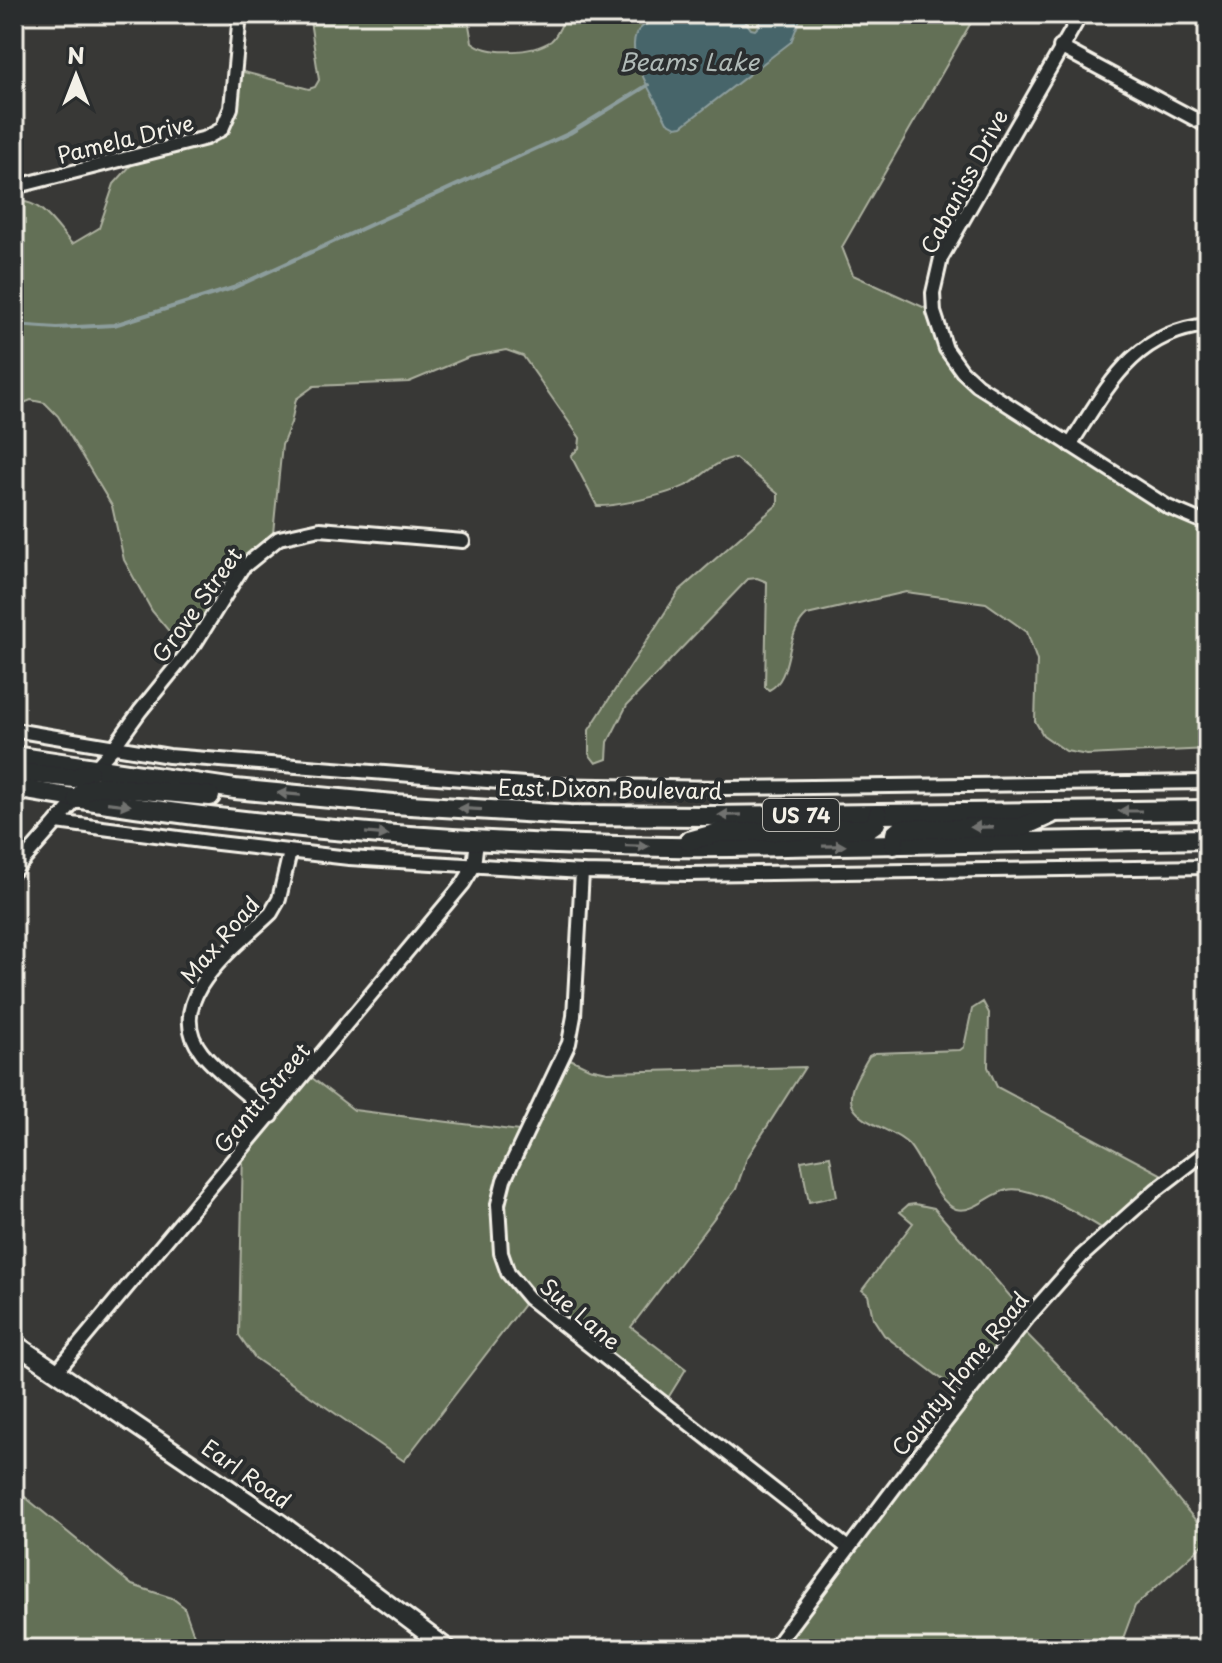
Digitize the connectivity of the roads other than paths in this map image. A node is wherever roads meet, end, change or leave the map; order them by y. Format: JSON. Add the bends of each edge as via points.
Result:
{"nodes":[{"id":1,"x":240,"y":14,"type":"edge"},
{"id":2,"x":1081,"y":14,"type":"edge"},
{"id":3,"x":1060,"y":47,"type":"junction"},
{"id":4,"x":1208,"y":126,"type":"edge"},
{"id":5,"x":14,"y":187,"type":"edge"},
{"id":6,"x":1208,"y":325,"type":"edge"},
{"id":7,"x":1070,"y":445,"type":"junction"},
{"id":8,"x":1208,"y":524,"type":"edge"},
{"id":9,"x":463,"y":541,"type":"dead end"},
{"id":10,"x":14,"y":730,"type":"edge"},
{"id":11,"x":114,"y":747,"type":"junction"},
{"id":12,"x":14,"y":756,"type":"edge"},
{"id":13,"x":94,"y":769,"type":"junction"},
{"id":14,"x":14,"y":772,"type":"edge"},
{"id":15,"x":1208,"y":782,"type":"edge"},
{"id":16,"x":879,"y":787,"type":"junction"},
{"id":17,"x":14,"y":788,"type":"edge"},
{"id":18,"x":235,"y":789,"type":"junction"},
{"id":19,"x":77,"y":799,"type":"junction"},
{"id":20,"x":1208,"y":810,"type":"edge"},
{"id":21,"x":1057,"y":811,"type":"junction"},
{"id":22,"x":878,"y":814,"type":"junction"},
{"id":23,"x":57,"y":822,"type":"junction"},
{"id":24,"x":1208,"y":839,"type":"edge"},
{"id":25,"x":477,"y":840,"type":"junction"},
{"id":26,"x":894,"y":845,"type":"junction"},
{"id":27,"x":672,"y":847,"type":"junction"},
{"id":28,"x":290,"y":852,"type":"junction"},
{"id":29,"x":474,"y":866,"type":"junction"},
{"id":30,"x":1208,"y":867,"type":"edge"},
{"id":31,"x":14,"y":871,"type":"edge"},
{"id":32,"x":894,"y":871,"type":"junction"},
{"id":33,"x":582,"y":872,"type":"junction"},
{"id":34,"x":272,"y":1116,"type":"junction"},
{"id":35,"x":1208,"y":1150,"type":"edge"},
{"id":36,"x":14,"y":1343,"type":"edge"},
{"id":37,"x":57,"y":1371,"type":"junction"},
{"id":38,"x":848,"y":1548,"type":"junction"},
{"id":39,"x":448,"y":1649,"type":"edge"},
{"id":40,"x":773,"y":1649,"type":"edge"}],
"edges":[{"from":1,"to":5,"type":"street","name":"Pamela Drive","via":[[231,108],[222,129],[206,138]]},
{"from":2,"to":3,"type":"street","name":"Cabaniss Drive"},
{"from":3,"to":4,"type":"street"},
{"from":3,"to":7,"type":"street","name":"Cabaniss Drive","via":[[941,258],[934,312],[946,349],[969,378]]},
{"from":6,"to":7,"type":"street","via":[[1172,333],[1140,349]]},
{"from":7,"to":8,"type":"street","name":"Cabaniss Drive","via":[[1168,507]]},
{"from":9,"to":11,"type":"street","name":"Grove Street","via":[[320,529],[279,538],[242,568],[196,642]]},
{"from":10,"to":11,"type":"street","name":"East Dixon Boulevard"},
{"from":11,"to":13,"type":"street","name":"Grove Street"},
{"from":11,"to":16,"type":"street","name":"East Dixon Boulevard","via":[[333,771],[538,785]]},
{"from":12,"to":13,"type":"highway","name":"East Dixon Boulevard","number":"US 74"},
{"from":13,"to":14,"type":"highway","via":[[74,778]]},
{"from":13,"to":18,"type":"highway","name":"East Dixon Boulevard","number":"US 74"},
{"from":15,"to":16,"type":"street","name":"East Dixon Boulevard"},
{"from":16,"to":22,"type":"street"},
{"from":17,"to":19,"type":"highway","number":"US 74"},
{"from":18,"to":19,"type":"highway","via":[[209,796],[98,786]]},
{"from":22,"to":18,"type":"highway","name":"East Dixon Boulevard","number":"US 74","one_way":true,"via":[[570,815]]},
{"from":19,"to":23,"type":"street"},
{"from":19,"to":25,"type":"highway","number":"US 74","one_way":true,"via":[[286,825]]},
{"from":20,"to":21,"type":"highway","name":"East Dixon Boulevard","number":"US 74","one_way":true},
{"from":21,"to":22,"type":"highway","name":"East Dixon Boulevard","number":"US 74"},
{"from":21,"to":26,"type":"highway","one_way":true,"via":[[1022,827],[901,829]]},
{"from":22,"to":27,"type":"highway","via":[[869,828],[718,833]]},
{"from":23,"to":28,"type":"street"},
{"from":23,"to":31,"type":"street"},
{"from":24,"to":26,"type":"highway","number":"US 74"},
{"from":25,"to":27,"type":"highway","number":"US 74","one_way":true},
{"from":25,"to":29,"type":"street","name":"Gantt Street"},
{"from":27,"to":26,"type":"highway","number":"US 74","one_way":true},
{"from":26,"to":32,"type":"street"},
{"from":28,"to":29,"type":"street"},
{"from":28,"to":34,"type":"street","name":"Max Road","via":[[271,913],[202,984],[190,1004],[192,1036],[203,1054]]},
{"from":29,"to":33,"type":"street"},
{"from":29,"to":34,"type":"street","name":"Gantt Street"},
{"from":30,"to":32,"type":"street"},
{"from":32,"to":33,"type":"street"},
{"from":33,"to":38,"type":"street","name":"Sue Lane","via":[[569,1043],[504,1180],[498,1204],[501,1253],[508,1273],[539,1307]]},
{"from":34,"to":37,"type":"street","name":"Gantt Street"},
{"from":35,"to":38,"type":"street","name":"County Home Road","via":[[1081,1257],[1020,1326]]},
{"from":36,"to":37,"type":"main road","name":"Earl Road"},
{"from":37,"to":39,"type":"main road","name":"Earl Road","via":[[280,1523]]},
{"from":38,"to":40,"type":"street","name":"County Home Road"}]}
